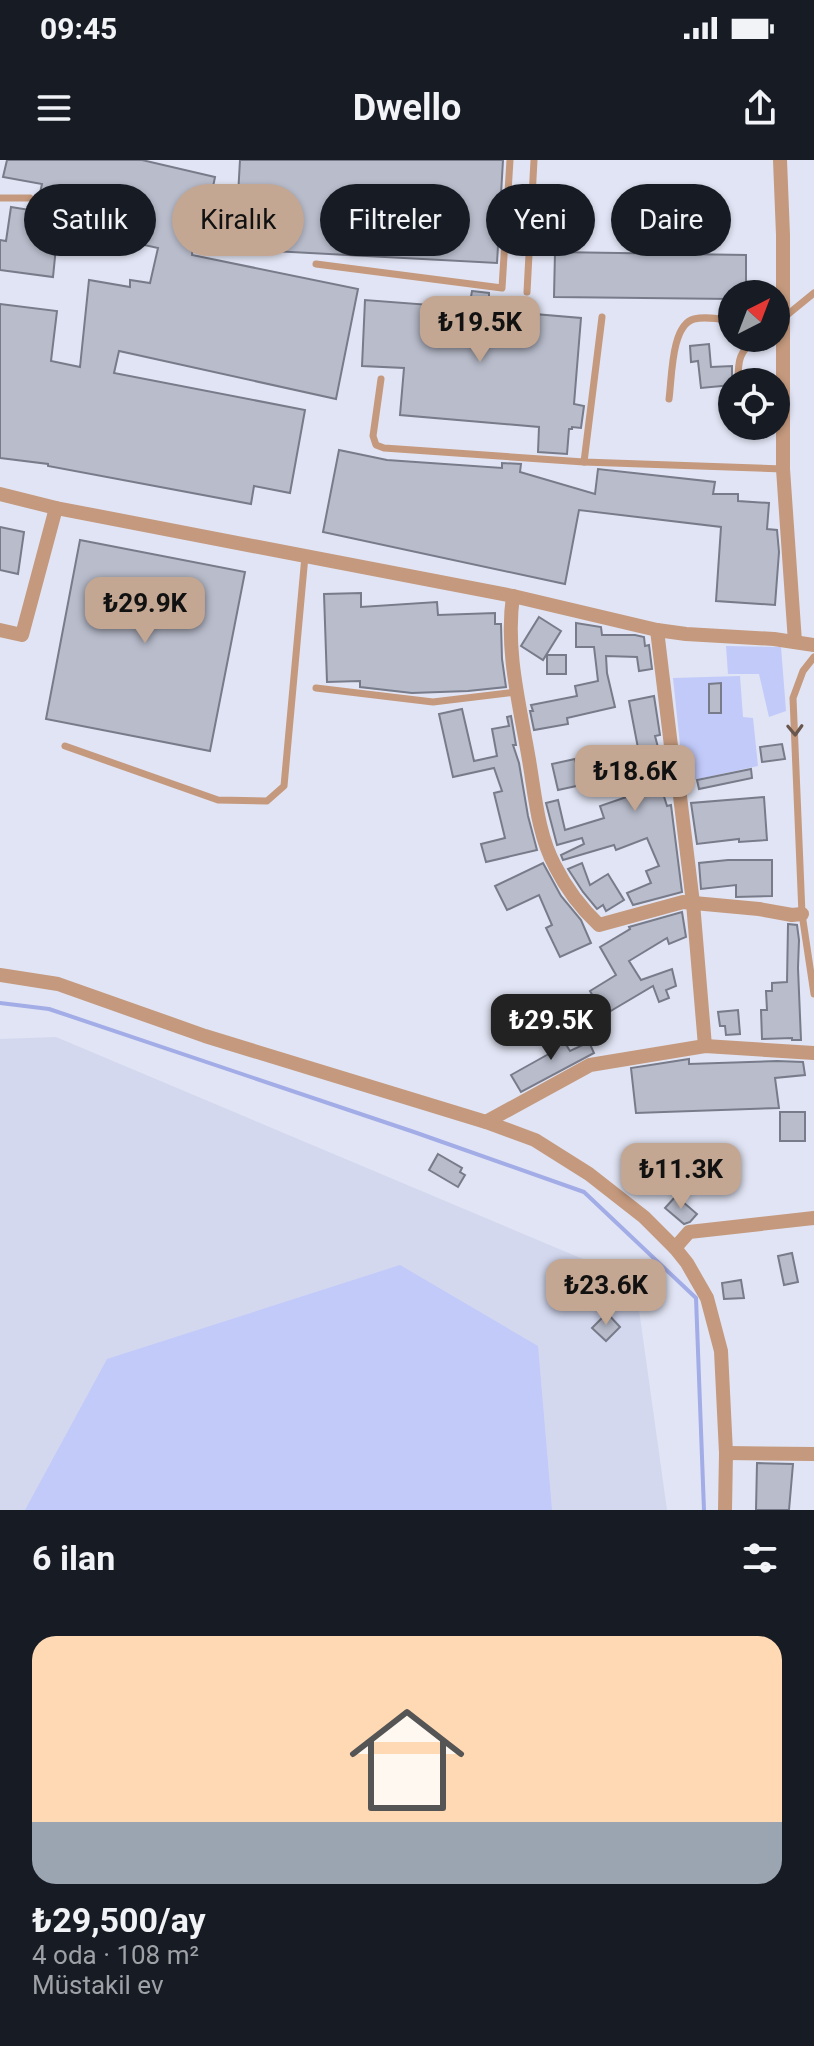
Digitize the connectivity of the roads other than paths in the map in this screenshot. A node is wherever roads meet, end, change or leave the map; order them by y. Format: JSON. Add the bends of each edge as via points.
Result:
{"nodes":[{"id":1,"x":510,"y":160,"type":"edge"},
{"id":2,"x":534,"y":160,"type":"edge"},
{"id":3,"x":780,"y":160,"type":"edge"},
{"id":4,"x":0,"y":198,"type":"edge"},
{"id":5,"x":24,"y":198,"type":"edge"},
{"id":6,"x":316,"y":264,"type":"dead end"},
{"id":7,"x":781,"y":280,"type":"edge"},
{"id":8,"x":527,"y":292,"type":"dead end"},
{"id":9,"x":814,"y":293,"type":"edge"},
{"id":10,"x":790,"y":312,"type":"edge"},
{"id":11,"x":602,"y":317,"type":"dead end"},
{"id":12,"x":718,"y":319,"type":"edge"},
{"id":13,"x":381,"y":379,"type":"dead end"},
{"id":14,"x":669,"y":399,"type":"dead end"},
{"id":15,"x":781,"y":440,"type":"edge"},
{"id":16,"x":584,"y":462,"type":"junction"},
{"id":17,"x":783,"y":469,"type":"junction"},
{"id":18,"x":0,"y":494,"type":"edge"},
{"id":19,"x":56,"y":508,"type":"junction"},
{"id":20,"x":305,"y":556,"type":"junction"},
{"id":21,"x":513,"y":596,"type":"junction"},
{"id":22,"x":0,"y":630,"type":"edge"},
{"id":23,"x":657,"y":630,"type":"junction"},
{"id":24,"x":795,"y":642,"type":"junction"},
{"id":25,"x":814,"y":645,"type":"edge"},
{"id":26,"x":814,"y":657,"type":"edge"},
{"id":27,"x":316,"y":688,"type":"dead end"},
{"id":28,"x":518,"y":692,"type":"junction"},
{"id":29,"x":65,"y":746,"type":"dead end"},
{"id":30,"x":693,"y":903,"type":"junction"},
{"id":31,"x":802,"y":914,"type":"junction"},
{"id":32,"x":0,"y":975,"type":"edge"},
{"id":33,"x":814,"y":994,"type":"edge"},
{"id":34,"x":705,"y":1046,"type":"junction"},
{"id":35,"x":814,"y":1053,"type":"edge"},
{"id":36,"x":486,"y":1122,"type":"junction"},
{"id":37,"x":814,"y":1218,"type":"edge"},
{"id":38,"x":675,"y":1248,"type":"junction"},
{"id":39,"x":726,"y":1453,"type":"junction"},
{"id":40,"x":814,"y":1454,"type":"edge"},
{"id":41,"x":725,"y":1510,"type":"edge"}],
"edges":[{"from":1,"to":6,"type":"lane","via":[[502,288]]},
{"from":2,"to":8,"type":"lane"},
{"from":3,"to":7,"type":"street"},
{"from":4,"to":5,"type":"lane"},
{"from":9,"to":10,"type":"lane"},
{"from":11,"to":16,"type":"lane"},
{"from":12,"to":14,"type":"lane","via":[[691,319],[682,326]]},
{"from":13,"to":16,"type":"lane","via":[[376,445]]},
{"from":15,"to":17,"type":"street"},
{"from":16,"to":17,"type":"lane"},
{"from":17,"to":24,"type":"street"},
{"from":18,"to":19,"type":"street"},
{"from":19,"to":20,"type":"street"},
{"from":19,"to":22,"type":"street","via":[[22,635]]},
{"from":20,"to":21,"type":"street"},
{"from":20,"to":29,"type":"lane","via":[[284,786],[267,801],[218,800]]},
{"from":21,"to":23,"type":"street"},
{"from":21,"to":28,"type":"street","via":[[510,617]]},
{"from":23,"to":24,"type":"street"},
{"from":23,"to":30,"type":"street"},
{"from":24,"to":25,"type":"street"},
{"from":26,"to":31,"type":"lane","one_way":true,"via":[[793,698]]},
{"from":27,"to":28,"type":"lane","via":[[433,702]]},
{"from":28,"to":30,"type":"street","via":[[543,835],[554,866],[587,914],[599,925]]},
{"from":30,"to":31,"type":"street"},
{"from":30,"to":34,"type":"street"},
{"from":31,"to":33,"type":"lane"},
{"from":32,"to":36,"type":"street","via":[[58,984],[205,1036]]},
{"from":34,"to":35,"type":"street"},
{"from":34,"to":36,"type":"street","via":[[590,1065]]},
{"from":36,"to":38,"type":"street","via":[[535,1140],[589,1174]]},
{"from":37,"to":38,"type":"street","via":[[689,1232]]},
{"from":38,"to":39,"type":"street","via":[[707,1298],[721,1351]]},
{"from":39,"to":40,"type":"street"},
{"from":39,"to":41,"type":"street"}]}
